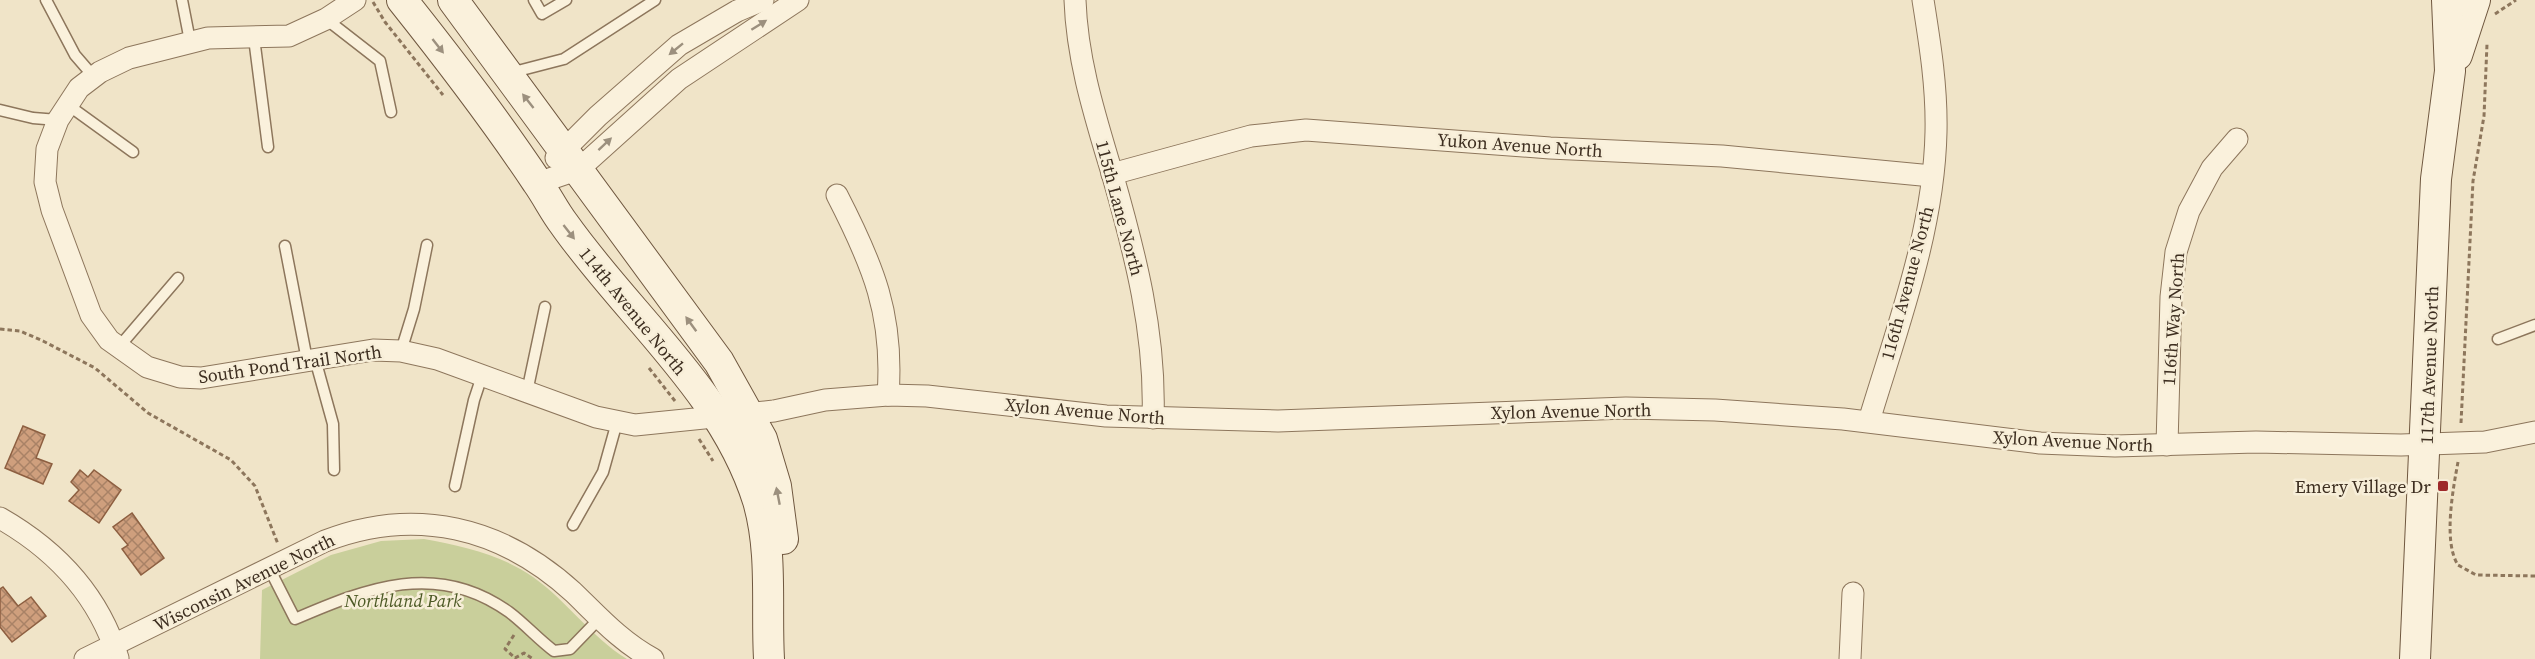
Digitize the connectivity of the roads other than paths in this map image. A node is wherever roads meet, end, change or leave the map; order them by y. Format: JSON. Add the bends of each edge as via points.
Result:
{"nodes":[{"id":1,"x":46,"y":0,"type":"edge"},
{"id":2,"x":182,"y":0,"type":"edge"},
{"id":3,"x":355,"y":0,"type":"edge"},
{"id":4,"x":453,"y":0,"type":"edge"},
{"id":5,"x":534,"y":0,"type":"edge"},
{"id":6,"x":566,"y":0,"type":"edge"},
{"id":7,"x":655,"y":0,"type":"edge"},
{"id":8,"x":763,"y":0,"type":"edge"},
{"id":9,"x":798,"y":0,"type":"edge"},
{"id":10,"x":1074,"y":0,"type":"edge"},
{"id":11,"x":1923,"y":0,"type":"edge"},
{"id":12,"x":2447,"y":0,"type":"edge"},
{"id":13,"x":2481,"y":9,"type":"edge"},
{"id":14,"x":394,"y":11,"type":"edge"},
{"id":15,"x":326,"y":19,"type":"junction"},
{"id":16,"x":254,"y":38,"type":"junction"},
{"id":17,"x":190,"y":41,"type":"junction"},
{"id":18,"x":2450,"y":71,"type":"junction"},
{"id":19,"x":506,"y":73,"type":"junction"},
{"id":20,"x":94,"y":77,"type":"junction"},
{"id":21,"x":0,"y":110,"type":"edge"},
{"id":22,"x":63,"y":112,"type":"junction"},
{"id":23,"x":392,"y":112,"type":"dead end"},
{"id":24,"x":2237,"y":139,"type":"dead end"},
{"id":25,"x":268,"y":147,"type":"dead end"},
{"id":26,"x":133,"y":152,"type":"dead end"},
{"id":27,"x":571,"y":158,"type":"junction"},
{"id":28,"x":1112,"y":174,"type":"junction"},
{"id":29,"x":1932,"y":176,"type":"junction"},
{"id":30,"x":538,"y":183,"type":"junction"},
{"id":31,"x":837,"y":195,"type":"dead end"},
{"id":32,"x":427,"y":245,"type":"dead end"},
{"id":33,"x":285,"y":246,"type":"dead end"},
{"id":34,"x":178,"y":278,"type":"dead end"},
{"id":35,"x":545,"y":307,"type":"dead end"},
{"id":36,"x":2535,"y":325,"type":"edge"},
{"id":37,"x":2498,"y":339,"type":"dead end"},
{"id":38,"x":118,"y":348,"type":"junction"},
{"id":39,"x":401,"y":351,"type":"junction"},
{"id":40,"x":311,"y":360,"type":"junction"},
{"id":41,"x":483,"y":376,"type":"junction"},
{"id":42,"x":527,"y":392,"type":"junction"},
{"id":43,"x":888,"y":395,"type":"junction"},
{"id":44,"x":750,"y":414,"type":"junction"},
{"id":45,"x":1153,"y":418,"type":"junction"},
{"id":46,"x":617,"y":422,"type":"junction"},
{"id":47,"x":1869,"y":422,"type":"junction"},
{"id":48,"x":709,"y":429,"type":"junction"},
{"id":49,"x":2535,"y":432,"type":"edge"},
{"id":50,"x":2426,"y":444,"type":"junction"},
{"id":51,"x":2167,"y":445,"type":"junction"},
{"id":52,"x":334,"y":470,"type":"dead end"},
{"id":53,"x":455,"y":486,"type":"dead end"},
{"id":54,"x":0,"y":518,"type":"edge"},
{"id":55,"x":573,"y":525,"type":"dead end"},
{"id":56,"x":276,"y":565,"type":"junction"},
{"id":57,"x":1853,"y":593,"type":"dead end"},
{"id":58,"x":599,"y":619,"type":"junction"},
{"id":59,"x":116,"y":652,"type":"edge"},
{"id":60,"x":85,"y":659,"type":"edge"},
{"id":61,"x":653,"y":659,"type":"edge"},
{"id":62,"x":769,"y":659,"type":"edge"},
{"id":63,"x":777,"y":659,"type":"edge"},
{"id":64,"x":1850,"y":659,"type":"edge"},
{"id":65,"x":2415,"y":659,"type":"edge"}],
"edges":[{"from":1,"to":20,"type":"lane","via":[[75,55]]},
{"from":2,"to":17,"type":"lane"},
{"from":3,"to":15,"type":"street","name":"South Pond Trail North"},
{"from":4,"to":19,"type":"street","name":"114th Avenue North"},
{"from":5,"to":6,"type":"lane","via":[[542,14]]},
{"from":7,"to":19,"type":"lane","via":[[564,59]]},
{"from":8,"to":27,"type":"street","one_way":true,"via":[[736,11],[679,45]]},
{"from":27,"to":9,"type":"street","one_way":true,"via":[[679,79]]},
{"from":10,"to":28,"type":"street","name":"115th Lane North","via":[[1078,43],[1093,112]]},
{"from":11,"to":29,"type":"street","name":"116th Avenue North","via":[[1936,105]]},
{"from":12,"to":18,"type":"street","name":"117th Avenue North"},
{"from":13,"to":18,"type":"street","name":"117th Avenue North"},
{"from":14,"to":30,"type":"street","name":"114th Avenue North","one_way":true},
{"from":15,"to":16,"type":"street","name":"South Pond Trail North","via":[[289,36]]},
{"from":15,"to":23,"type":"lane","via":[[380,61]]},
{"from":16,"to":17,"type":"street","name":"South Pond Trail North","via":[[228,36]]},
{"from":16,"to":25,"type":"lane"},
{"from":17,"to":20,"type":"street","name":"South Pond Trail North","via":[[129,58]]},
{"from":18,"to":50,"type":"street","name":"117th Avenue North","via":[[2436,179]]},
{"from":27,"to":19,"type":"street","name":"114th Avenue North","one_way":true},
{"from":20,"to":22,"type":"street","name":"South Pond Trail North","via":[[79,88]]},
{"from":21,"to":22,"type":"lane","via":[[33,118]]},
{"from":22,"to":26,"type":"lane"},
{"from":22,"to":38,"type":"street","name":"South Pond Trail North","via":[[47,149],[45,182],[91,315]]},
{"from":24,"to":51,"type":"street","name":"116th Way North","via":[[2212,168],[2189,211],[2176,252]]},
{"from":27,"to":30,"type":"street"},
{"from":44,"to":27,"type":"street","name":"114th Avenue North","one_way":true,"via":[[719,362]]},
{"from":28,"to":29,"type":"street","name":"Yukon Avenue North","via":[[1251,136],[1306,130],[1529,147],[1722,156]]},
{"from":28,"to":45,"type":"street","name":"115th Lane North","via":[[1146,311],[1152,350]]},
{"from":29,"to":47,"type":"street","name":"116th Avenue North","via":[[1924,231]]},
{"from":30,"to":48,"type":"street","name":"114th Avenue North","one_way":true,"via":[[563,224],[682,370]]},
{"from":31,"to":43,"type":"street","via":[[866,251],[881,297],[890,360]]},
{"from":32,"to":39,"type":"lane"},
{"from":33,"to":40,"type":"lane"},
{"from":34,"to":38,"type":"lane"},
{"from":35,"to":42,"type":"lane"},
{"from":36,"to":37,"type":"lane"},
{"from":38,"to":40,"type":"street","name":"South Pond Trail North","via":[[147,367],[180,377],[201,378]]},
{"from":39,"to":40,"type":"street","name":"South Pond Trail North","via":[[373,350]]},
{"from":39,"to":41,"type":"street","name":"South Pond Trail North"},
{"from":40,"to":52,"type":"lane","via":[[333,424]]},
{"from":41,"to":42,"type":"street","name":"South Pond Trail North"},
{"from":41,"to":53,"type":"lane"},
{"from":42,"to":46,"type":"street","name":"South Pond Trail North"},
{"from":43,"to":44,"type":"street","name":"Xylon Avenue North","via":[[825,400]]},
{"from":43,"to":45,"type":"street","name":"Xylon Avenue North"},
{"from":44,"to":48,"type":"street","name":"Xylon Avenue North"},
{"from":63,"to":44,"type":"street","name":"114th Avenue North","one_way":true,"via":[[783,574],[781,511],[769,461]]},
{"from":45,"to":47,"type":"street","name":"Xylon Avenue North","via":[[1278,421],[1626,408],[1715,410]]},
{"from":46,"to":48,"type":"street","name":"South Pond Trail North"},
{"from":46,"to":55,"type":"lane","via":[[603,472]]},
{"from":47,"to":51,"type":"street","name":"Xylon Avenue North","via":[[2040,443]]},
{"from":48,"to":62,"type":"street","name":"114th Avenue North","via":[[741,460],[763,520],[768,550]]},
{"from":49,"to":50,"type":"street","name":"Xylon Avenue North","via":[[2485,442]]},
{"from":50,"to":51,"type":"street","name":"Xylon Avenue North"},
{"from":50,"to":65,"type":"street","name":"117th Avenue North"},
{"from":54,"to":59,"type":"street","via":[[29,535],[80,584],[101,617]]},
{"from":56,"to":58,"type":"street","name":"Wisconsin Avenue North","via":[[324,541],[358,530],[394,524],[448,527],[496,541],[528,557],[573,592]]},
{"from":56,"to":58,"type":"lane","via":[[295,619],[364,590],[411,582],[439,584],[488,599],[554,651],[570,649]]},
{"from":56,"to":59,"type":"street","name":"Wisconsin Avenue North"},
{"from":57,"to":64,"type":"street"},
{"from":58,"to":61,"type":"street","name":"Wisconsin Avenue North"},
{"from":59,"to":60,"type":"street","name":"Wisconsin Avenue North"}]}
